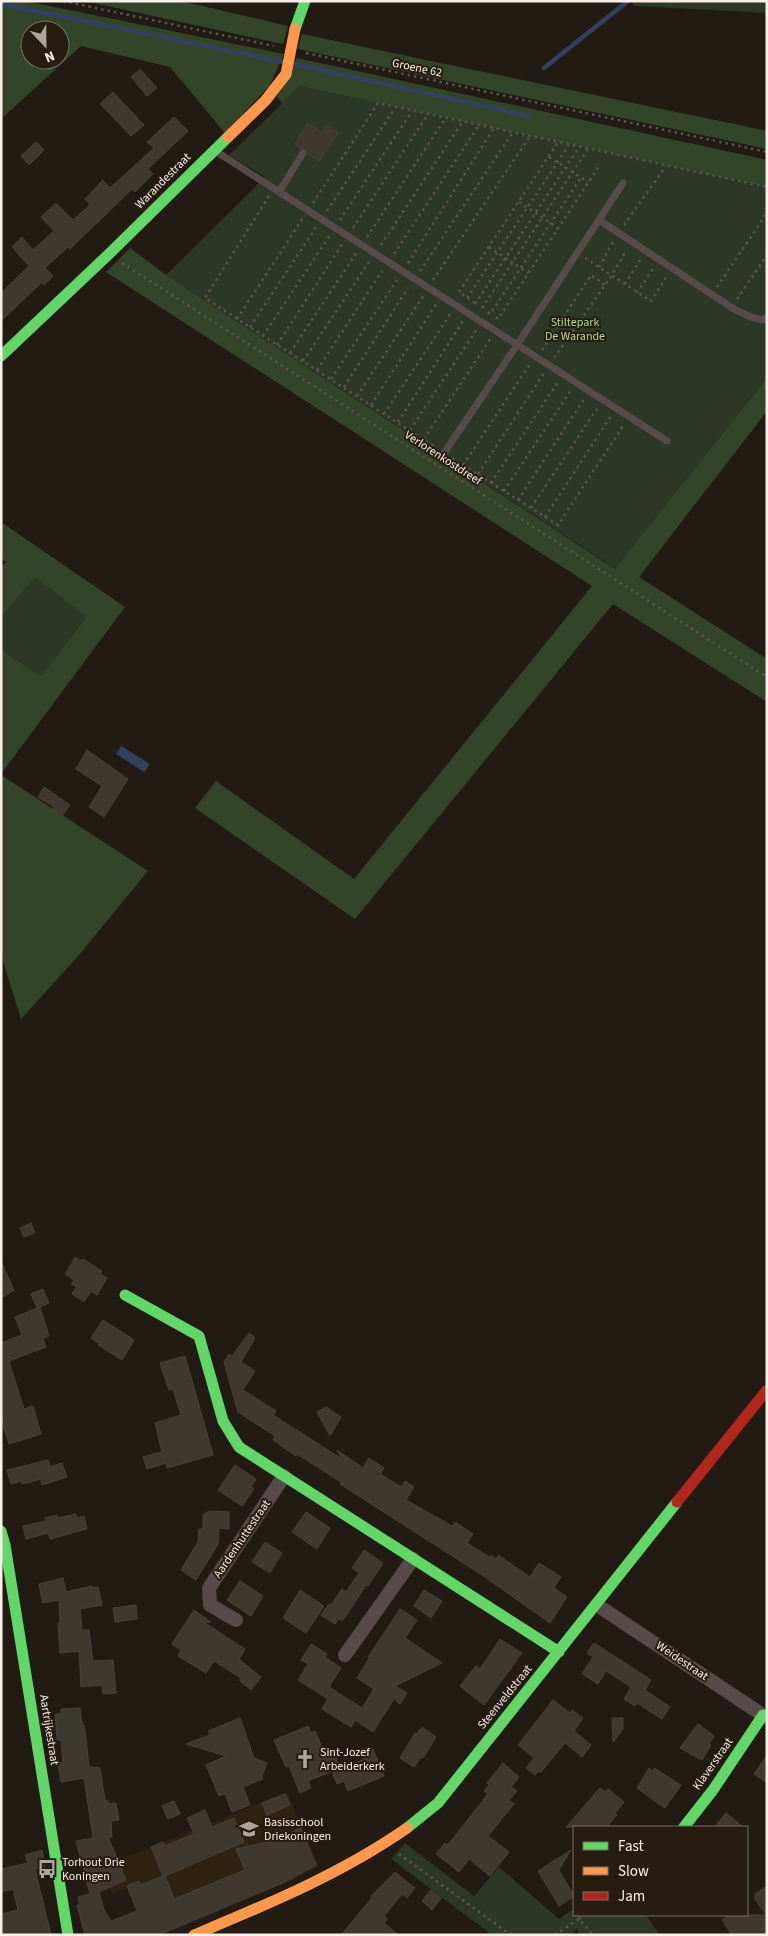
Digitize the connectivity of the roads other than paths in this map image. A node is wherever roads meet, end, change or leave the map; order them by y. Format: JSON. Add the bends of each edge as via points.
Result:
{"nodes":[{"id":1,"x":305,"y":1,"type":"edge"},
{"id":2,"x":215,"y":150,"type":"junction"},
{"id":3,"x":302,"y":153,"type":"dead end"},
{"id":4,"x":623,"y":183,"type":"dead end"},
{"id":5,"x":277,"y":191,"type":"junction"},
{"id":6,"x":599,"y":220,"type":"junction"},
{"id":7,"x":767,"y":317,"type":"edge"},
{"id":8,"x":517,"y":345,"type":"junction"},
{"id":9,"x":1,"y":356,"type":"edge"},
{"id":10,"x":667,"y":441,"type":"dead end"},
{"id":11,"x":444,"y":453,"type":"road end"},
{"id":12,"x":124,"y":1296,"type":"dead end"},
{"id":13,"x":767,"y":1390,"type":"edge"},
{"id":14,"x":284,"y":1476,"type":"junction"},
{"id":15,"x":1,"y":1531,"type":"edge"},
{"id":16,"x":413,"y":1559,"type":"junction"},
{"id":17,"x":597,"y":1605,"type":"junction"},
{"id":18,"x":236,"y":1620,"type":"dead end"},
{"id":19,"x":559,"y":1652,"type":"junction"},
{"id":20,"x":345,"y":1655,"type":"dead end"},
{"id":21,"x":765,"y":1717,"type":"edge"},
{"id":22,"x":685,"y":1826,"type":"edge"},
{"id":23,"x":68,"y":1935,"type":"edge"},
{"id":24,"x":194,"y":1935,"type":"edge"}],
"edges":[{"from":1,"to":2,"type":"street","name":"Warandestraat","bridge":true,"via":[[295,29],[286,74],[265,101]]},
{"from":2,"to":5,"type":"lane"},
{"from":2,"to":9,"type":"street","name":"Warandestraat"},
{"from":3,"to":5,"type":"lane"},
{"from":4,"to":6,"type":"lane"},
{"from":5,"to":8,"type":"lane"},
{"from":6,"to":7,"type":"lane","via":[[732,308],[751,317],[763,320]]},
{"from":6,"to":8,"type":"lane"},
{"from":8,"to":10,"type":"lane"},
{"from":8,"to":11,"type":"lane"},
{"from":12,"to":14,"type":"street","via":[[199,1336],[223,1420],[235,1441],[239,1447]]},
{"from":13,"to":17,"type":"street","name":"Steenveldstraat"},
{"from":14,"to":16,"type":"street"},
{"from":14,"to":18,"type":"street","name":"Aardenhuttestraat","via":[[209,1588],[210,1605]]},
{"from":15,"to":23,"type":"street","name":"Aartrijkestraat"},
{"from":16,"to":19,"type":"street"},
{"from":16,"to":20,"type":"street"},
{"from":17,"to":19,"type":"street","name":"Steenveldstraat"},
{"from":17,"to":21,"type":"street","name":"Weidestraat"},
{"from":19,"to":24,"type":"street","name":"Steenveldstraat","via":[[438,1803],[424,1816],[386,1844],[313,1882]]},
{"from":21,"to":22,"type":"street","name":"Klaverstraat"}]}
